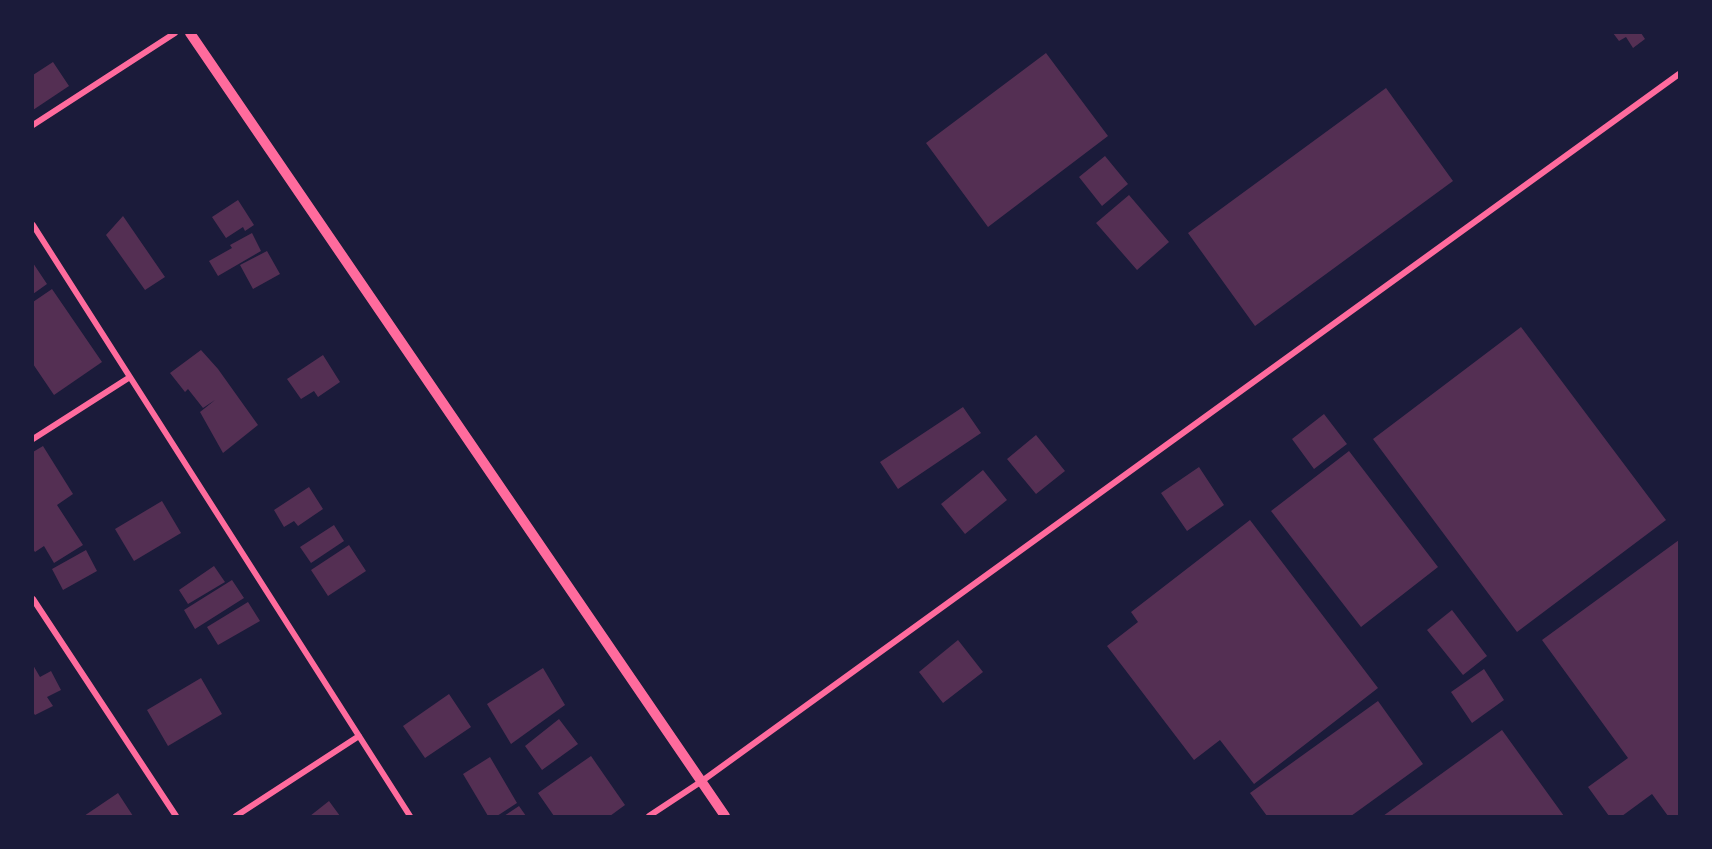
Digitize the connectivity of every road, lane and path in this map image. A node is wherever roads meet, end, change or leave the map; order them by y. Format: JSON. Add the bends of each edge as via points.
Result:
{"nodes":[{"id":1,"x":175,"y":33,"type":"edge"},
{"id":2,"x":190,"y":33,"type":"edge"},
{"id":3,"x":1679,"y":74,"type":"edge"},
{"id":4,"x":33,"y":125,"type":"edge"},
{"id":5,"x":33,"y":225,"type":"edge"},
{"id":6,"x":130,"y":377,"type":"junction"},
{"id":7,"x":33,"y":439,"type":"edge"},
{"id":8,"x":33,"y":599,"type":"edge"},
{"id":9,"x":359,"y":736,"type":"junction"},
{"id":10,"x":702,"y":781,"type":"junction"},
{"id":11,"x":176,"y":816,"type":"edge"},
{"id":12,"x":236,"y":816,"type":"edge"},
{"id":13,"x":410,"y":816,"type":"edge"},
{"id":14,"x":649,"y":816,"type":"edge"},
{"id":15,"x":725,"y":816,"type":"edge"}],
"edges":[{"from":1,"to":4,"type":"street"},
{"from":2,"to":10,"type":"street"},
{"from":3,"to":10,"type":"street"},
{"from":5,"to":6,"type":"street"},
{"from":6,"to":7,"type":"street"},
{"from":6,"to":9,"type":"street"},
{"from":8,"to":11,"type":"street"},
{"from":9,"to":12,"type":"street"},
{"from":9,"to":13,"type":"street"},
{"from":10,"to":14,"type":"street"},
{"from":10,"to":15,"type":"street"}]}
